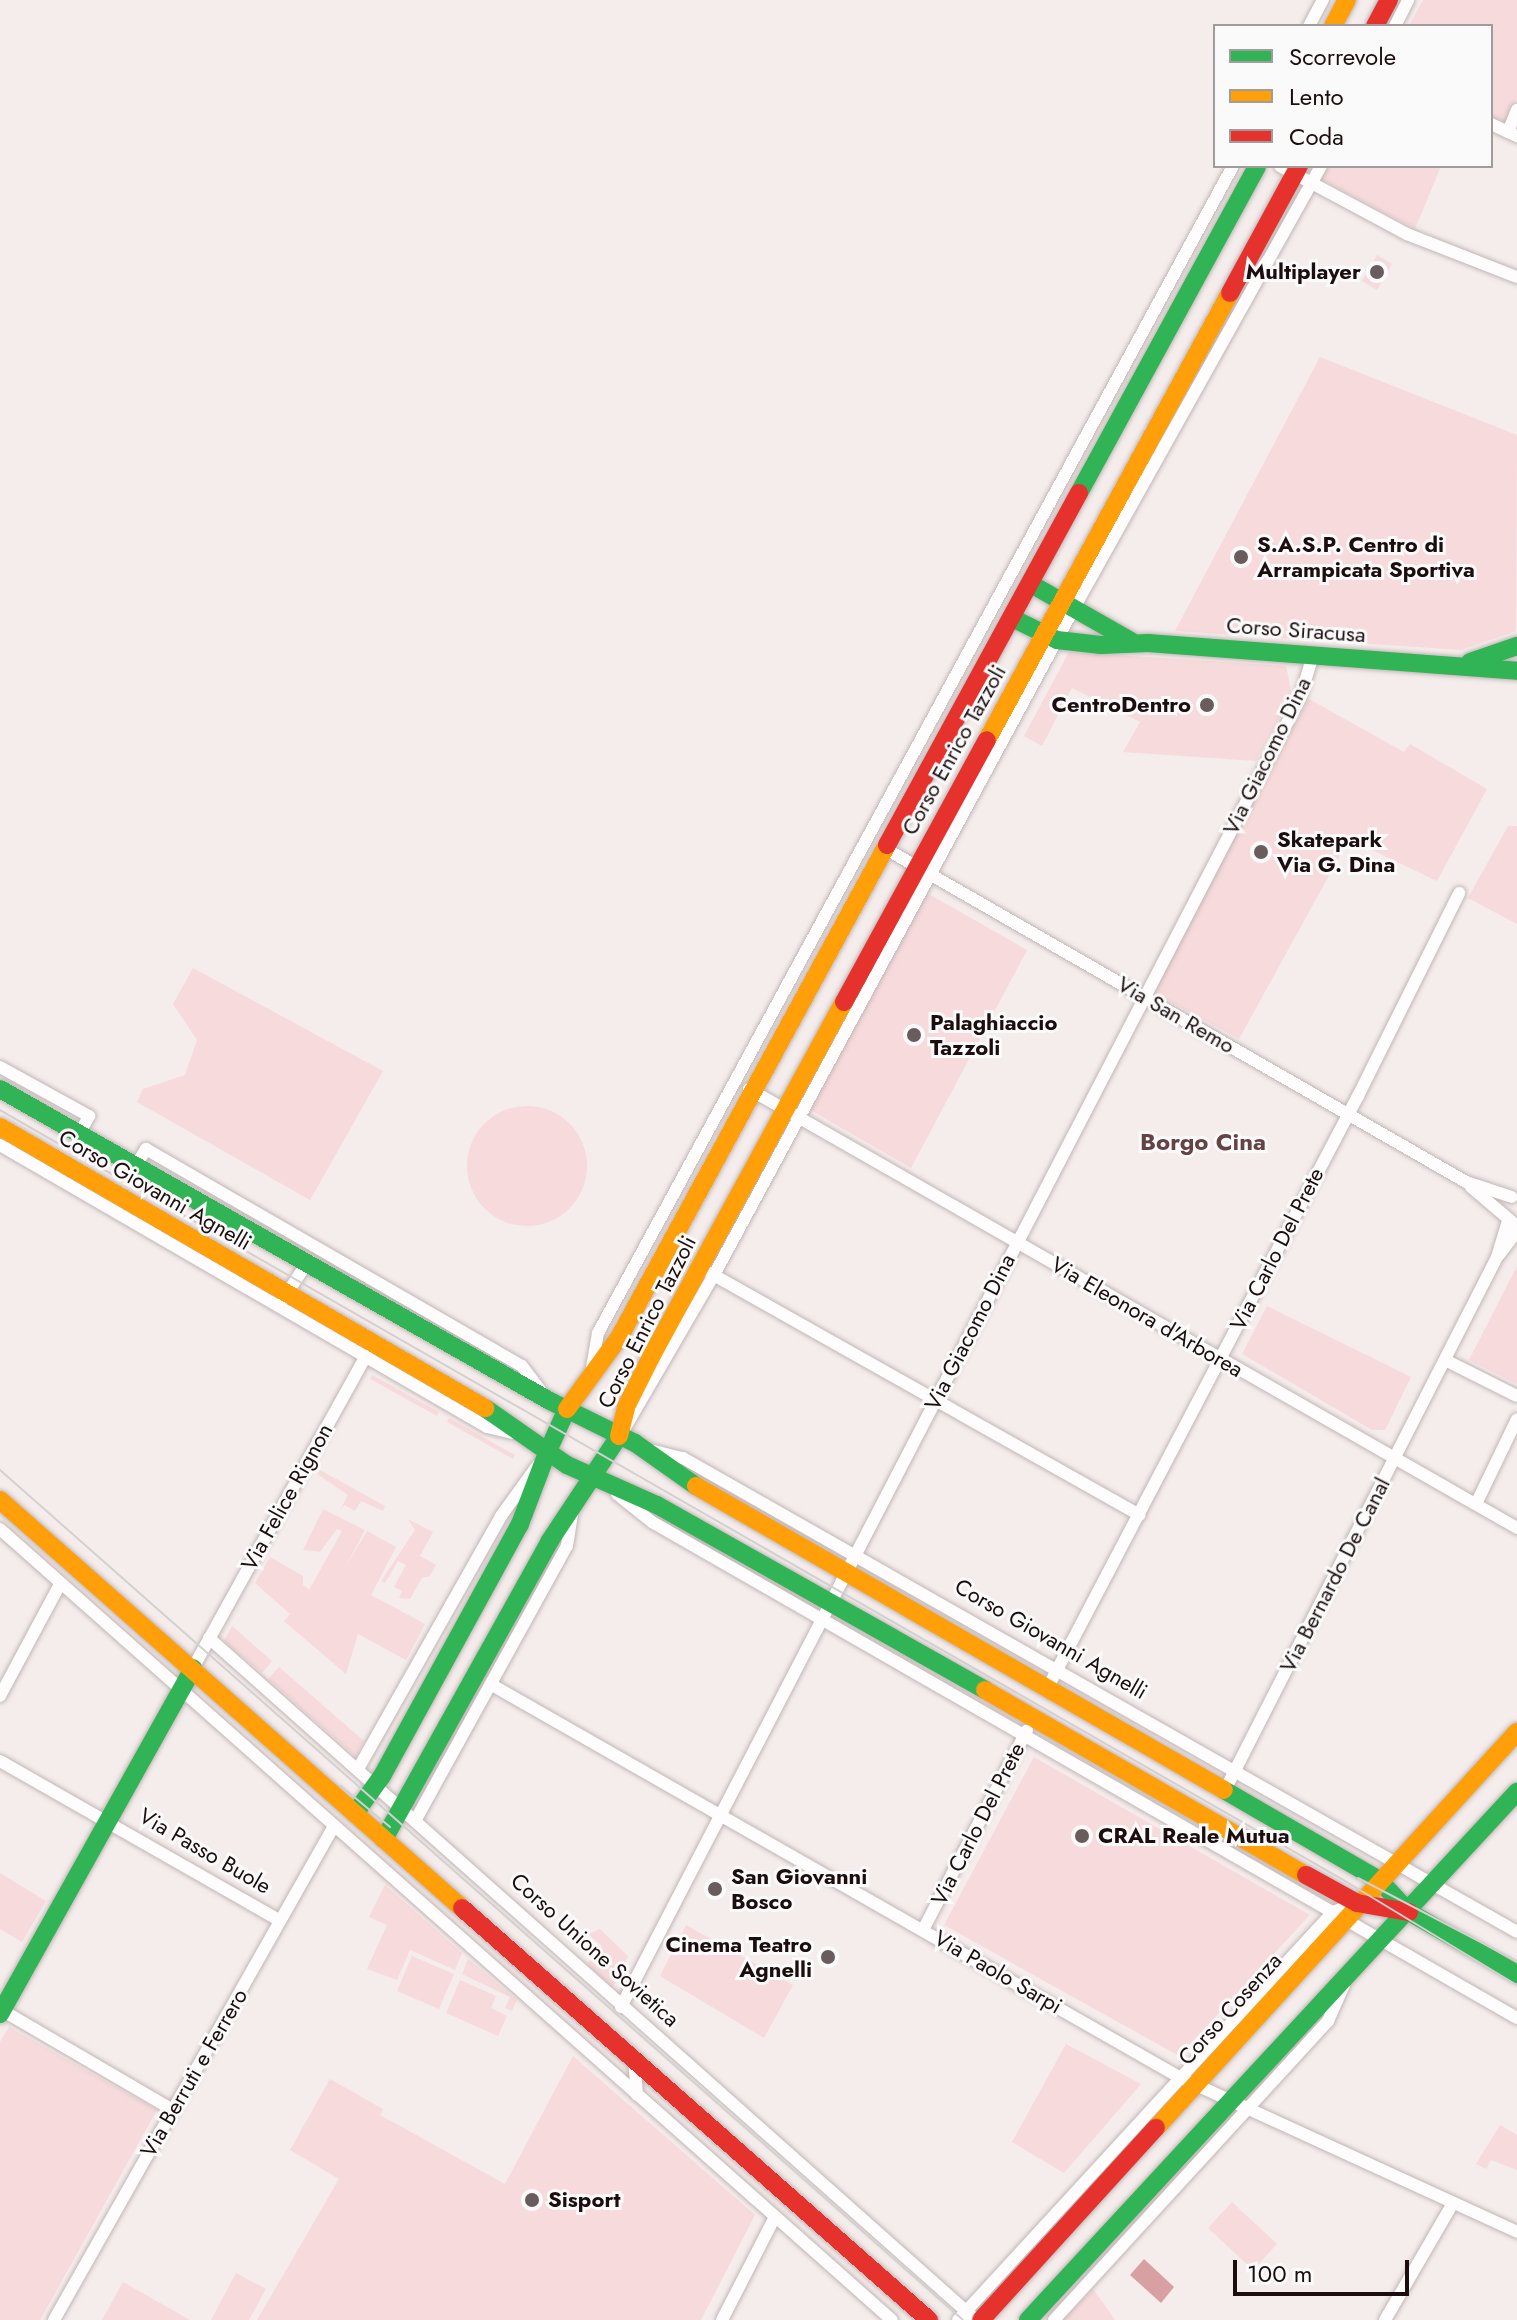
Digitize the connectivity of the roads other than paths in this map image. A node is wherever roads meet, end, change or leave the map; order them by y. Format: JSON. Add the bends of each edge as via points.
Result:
{"nodes":[{"id":1,"x":1323,"y":0,"type":"edge"},
{"id":2,"x":1347,"y":0,"type":"edge"},
{"id":3,"x":1389,"y":0,"type":"edge"},
{"id":4,"x":1408,"y":0,"type":"edge"},
{"id":5,"x":1310,"y":24,"type":"edge"},
{"id":6,"x":1334,"y":24,"type":"edge"},
{"id":7,"x":1376,"y":24,"type":"edge"},
{"id":8,"x":1396,"y":24,"type":"edge"},
{"id":9,"x":1517,"y":110,"type":"edge"},
{"id":10,"x":1493,"y":125,"type":"edge"},
{"id":11,"x":1512,"y":134,"type":"edge"},
{"id":12,"x":1232,"y":168,"type":"edge"},
{"id":13,"x":1256,"y":168,"type":"edge"},
{"id":14,"x":1291,"y":168,"type":"edge"},
{"id":15,"x":1320,"y":168,"type":"edge"},
{"id":16,"x":1313,"y":182,"type":"junction"},
{"id":17,"x":1517,"y":277,"type":"edge"},
{"id":18,"x":1031,"y":584,"type":"junction"},
{"id":19,"x":1068,"y":604,"type":"junction"},
{"id":20,"x":995,"y":609,"type":"junction"},
{"id":21,"x":1012,"y":618,"type":"junction"},
{"id":22,"x":1051,"y":637,"type":"junction"},
{"id":23,"x":1133,"y":643,"type":"junction"},
{"id":24,"x":1517,"y":646,"type":"edge"},
{"id":25,"x":1313,"y":655,"type":"junction"},
{"id":26,"x":1456,"y":665,"type":"junction"},
{"id":27,"x":1517,"y":671,"type":"edge"},
{"id":28,"x":886,"y":849,"type":"junction"},
{"id":29,"x":923,"y":871,"type":"junction"},
{"id":30,"x":1459,"y":893,"type":"dead end"},
{"id":31,"x":1142,"y":995,"type":"junction"},
{"id":32,"x":0,"y":1067,"type":"edge"},
{"id":33,"x":736,"y":1081,"type":"junction"},
{"id":34,"x":0,"y":1089,"type":"edge"},
{"id":35,"x":753,"y":1091,"type":"junction"},
{"id":36,"x":792,"y":1113,"type":"junction"},
{"id":37,"x":1348,"y":1114,"type":"junction"},
{"id":38,"x":0,"y":1127,"type":"edge"},
{"id":39,"x":80,"y":1133,"type":"junction"},
{"id":40,"x":0,"y":1145,"type":"edge"},
{"id":41,"x":136,"y":1166,"type":"junction"},
{"id":42,"x":1466,"y":1182,"type":"junction"},
{"id":43,"x":1515,"y":1196,"type":"edge"},
{"id":44,"x":1512,"y":1225,"type":"edge"},
{"id":45,"x":1017,"y":1243,"type":"junction"},
{"id":46,"x":318,"y":1247,"type":"junction"},
{"id":47,"x":306,"y":1264,"type":"junction"},
{"id":48,"x":707,"y":1271,"type":"junction"},
{"id":49,"x":282,"y":1300,"type":"junction"},
{"id":50,"x":366,"y":1356,"type":"junction"},
{"id":51,"x":1221,"y":1358,"type":"junction"},
{"id":52,"x":1445,"y":1360,"type":"junction"},
{"id":53,"x":591,"y":1375,"type":"junction"},
{"id":54,"x":1517,"y":1396,"type":"edge"},
{"id":55,"x":547,"y":1399,"type":"junction"},
{"id":56,"x":936,"y":1400,"type":"junction"},
{"id":57,"x":567,"y":1409,"type":"junction"},
{"id":58,"x":1517,"y":1419,"type":"edge"},
{"id":59,"x":520,"y":1435,"type":"junction"},
{"id":60,"x":619,"y":1436,"type":"junction"},
{"id":61,"x":641,"y":1447,"type":"junction"},
{"id":62,"x":547,"y":1453,"type":"junction"},
{"id":63,"x":1395,"y":1458,"type":"junction"},
{"id":64,"x":592,"y":1477,"type":"junction"},
{"id":65,"x":612,"y":1489,"type":"junction"},
{"id":66,"x":0,"y":1500,"type":"edge"},
{"id":67,"x":1476,"y":1504,"type":"junction"},
{"id":68,"x":573,"y":1505,"type":"junction"},
{"id":69,"x":1139,"y":1515,"type":"junction"},
{"id":70,"x":1517,"y":1528,"type":"edge"},
{"id":71,"x":0,"y":1529,"type":"edge"},
{"id":72,"x":855,"y":1555,"type":"junction"},
{"id":73,"x":846,"y":1573,"type":"junction"},
{"id":74,"x":60,"y":1584,"type":"junction"},
{"id":75,"x":831,"y":1602,"type":"junction"},
{"id":76,"x":822,"y":1619,"type":"junction"},
{"id":77,"x":209,"y":1638,"type":"junction"},
{"id":78,"x":193,"y":1668,"type":"junction"},
{"id":79,"x":1058,"y":1670,"type":"junction"},
{"id":80,"x":492,"y":1685,"type":"junction"},
{"id":81,"x":181,"y":1689,"type":"junction"},
{"id":82,"x":1047,"y":1689,"type":"junction"},
{"id":83,"x":0,"y":1696,"type":"edge"},
{"id":84,"x":1029,"y":1727,"type":"junction"},
{"id":85,"x":1517,"y":1732,"type":"edge"},
{"id":86,"x":0,"y":1761,"type":"edge"},
{"id":87,"x":358,"y":1769,"type":"junction"},
{"id":88,"x":1235,"y":1771,"type":"junction"},
{"id":89,"x":375,"y":1785,"type":"junction"},
{"id":90,"x":1225,"y":1790,"type":"junction"},
{"id":91,"x":1517,"y":1792,"type":"edge"},
{"id":92,"x":400,"y":1807,"type":"junction"},
{"id":93,"x":356,"y":1812,"type":"junction"},
{"id":94,"x":721,"y":1815,"type":"junction"},
{"id":95,"x":415,"y":1821,"type":"junction"},
{"id":96,"x":107,"y":1822,"type":"junction"},
{"id":97,"x":334,"y":1826,"type":"junction"},
{"id":98,"x":1200,"y":1827,"type":"junction"},
{"id":99,"x":384,"y":1839,"type":"junction"},
{"id":100,"x":368,"y":1857,"type":"junction"},
{"id":101,"x":1387,"y":1871,"type":"junction"},
{"id":102,"x":1433,"y":1884,"type":"junction"},
{"id":103,"x":1347,"y":1910,"type":"junction"},
{"id":104,"x":1409,"y":1912,"type":"junction"},
{"id":105,"x":280,"y":1921,"type":"junction"},
{"id":106,"x":923,"y":1930,"type":"junction"},
{"id":107,"x":1517,"y":1932,"type":"edge"},
{"id":108,"x":1383,"y":1941,"type":"junction"},
{"id":109,"x":1517,"y":1974,"type":"edge"},
{"id":110,"x":621,"y":2007,"type":"junction"},
{"id":111,"x":1,"y":2011,"type":"edge"},
{"id":112,"x":1517,"y":2018,"type":"edge"},
{"id":113,"x":634,"y":2060,"type":"junction"},
{"id":114,"x":1187,"y":2081,"type":"junction"},
{"id":115,"x":637,"y":2095,"type":"junction"},
{"id":116,"x":1239,"y":2104,"type":"junction"},
{"id":117,"x":173,"y":2110,"type":"junction"},
{"id":118,"x":1453,"y":2203,"type":"junction"},
{"id":119,"x":775,"y":2217,"type":"junction"},
{"id":120,"x":1517,"y":2232,"type":"edge"},
{"id":121,"x":961,"y":2315,"type":"edge"},
{"id":122,"x":54,"y":2320,"type":"edge"},
{"id":123,"x":722,"y":2320,"type":"edge"},
{"id":124,"x":892,"y":2320,"type":"edge"},
{"id":125,"x":929,"y":2320,"type":"edge"},
{"id":126,"x":979,"y":2320,"type":"edge"},
{"id":127,"x":1028,"y":2320,"type":"edge"},
{"id":128,"x":1054,"y":2320,"type":"edge"},
{"id":129,"x":1385,"y":2320,"type":"edge"}],
"edges":[{"from":1,"to":5,"type":"street"},
{"from":2,"to":6,"type":"main road"},
{"from":3,"to":7,"type":"main road"},
{"from":4,"to":8,"type":"street"},
{"from":9,"to":11,"type":"street"},
{"from":10,"to":11,"type":"street"},
{"from":12,"to":20,"type":"street","name":"Corso Enrico Tazzoli"},
{"from":13,"to":18,"type":"main road","name":"Corso Enrico Tazzoli"},
{"from":14,"to":16,"type":"street"},
{"from":14,"to":19,"type":"main road","name":"Corso Enrico Tazzoli"},
{"from":15,"to":16,"type":"street","name":"Corso Enrico Tazzoli"},
{"from":16,"to":17,"type":"street","via":[[1407,234]]},
{"from":16,"to":19,"type":"street","name":"Corso Enrico Tazzoli"},
{"from":18,"to":19,"type":"main road","name":"Corso Siracusa"},
{"from":18,"to":21,"type":"main road","name":"Corso Enrico Tazzoli"},
{"from":19,"to":22,"type":"main road","name":"Corso Enrico Tazzoli"},
{"from":19,"to":23,"type":"main road","name":"Corso Siracusa"},
{"from":20,"to":21,"type":"street","name":"Corso Siracusa"},
{"from":20,"to":33,"type":"street","name":"Corso Enrico Tazzoli"},
{"from":21,"to":22,"type":"main road","name":"Corso Siracusa"},
{"from":21,"to":28,"type":"main road","name":"Corso Enrico Tazzoli"},
{"from":22,"to":23,"type":"main road","name":"Corso Siracusa"},
{"from":22,"to":29,"type":"main road","name":"Corso Enrico Tazzoli"},
{"from":23,"to":25,"type":"main road","name":"Corso Siracusa"},
{"from":24,"to":26,"type":"main road","name":"Corso Siracusa"},
{"from":25,"to":26,"type":"main road","name":"Corso Siracusa"},
{"from":25,"to":31,"type":"street","name":"Via Giacomo Dina","via":[[1300,698]]},
{"from":26,"to":27,"type":"main road","name":"Corso Siracusa"},
{"from":28,"to":29,"type":"street","name":"Via San Remo"},
{"from":28,"to":35,"type":"main road","name":"Corso Enrico Tazzoli"},
{"from":29,"to":31,"type":"street","name":"Via San Remo"},
{"from":29,"to":36,"type":"main road","name":"Corso Enrico Tazzoli"},
{"from":30,"to":37,"type":"street","name":"Via Carlo Del Prete"},
{"from":31,"to":37,"type":"street","name":"Via San Remo"},
{"from":31,"to":45,"type":"street","name":"Via Giacomo Dina"},
{"from":32,"to":39,"type":"street","name":"Corso Giovanni Agnelli","via":[[89,1116]]},
{"from":33,"to":35,"type":"street","name":"Via Eleonora d'Arborea"},
{"from":33,"to":53,"type":"street","name":"Corso Enrico Tazzoli","via":[[598,1333]]},
{"from":34,"to":39,"type":"main road","name":"Corso Giovanni Agnelli"},
{"from":35,"to":36,"type":"street","name":"Via Eleonora d'Arborea"},
{"from":35,"to":53,"type":"main road","name":"Corso Enrico Tazzoli","via":[[620,1336]]},
{"from":36,"to":45,"type":"street","name":"Via Eleonora d'Arborea"},
{"from":36,"to":48,"type":"main road","name":"Corso Enrico Tazzoli"},
{"from":37,"to":42,"type":"street","name":"Via San Remo"},
{"from":37,"to":51,"type":"street","name":"Via Carlo Del Prete"},
{"from":38,"to":49,"type":"main road","name":"Corso Giovanni Agnelli"},
{"from":39,"to":41,"type":"main road","name":"Corso Giovanni Agnelli"},
{"from":40,"to":49,"type":"street","name":"Corso Giovanni Agnelli"},
{"from":41,"to":46,"type":"street","name":"Corso Giovanni Agnelli","via":[[146,1149]]},
{"from":41,"to":47,"type":"main road","name":"Corso Giovanni Agnelli"},
{"from":42,"to":43,"type":"street","name":"Via San Remo"},
{"from":42,"to":44,"type":"street","name":"Via San Remo"},
{"from":43,"to":44,"type":"street","via":[[1503,1207]]},
{"from":44,"to":52,"type":"street","name":"Via Bernardo De Canal"},
{"from":45,"to":51,"type":"street","name":"Via Eleonora d'Arborea"},
{"from":45,"to":56,"type":"street","name":"Via Giacomo Dina"},
{"from":46,"to":47,"type":"street"},
{"from":46,"to":55,"type":"street","name":"Corso Giovanni Agnelli","via":[[522,1366]]},
{"from":47,"to":49,"type":"street"},
{"from":47,"to":55,"type":"main road","name":"Corso Giovanni Agnelli"},
{"from":48,"to":56,"type":"street"},
{"from":48,"to":60,"type":"main road","name":"Corso Enrico Tazzoli","via":[[626,1407]]},
{"from":49,"to":50,"type":"street","name":"Corso Giovanni Agnelli"},
{"from":49,"to":59,"type":"main road","name":"Corso Giovanni Agnelli","via":[[493,1413]]},
{"from":50,"to":59,"type":"street","name":"Corso Giovanni Agnelli","via":[[487,1427]]},
{"from":50,"to":77,"type":"street","name":"Via Felice Rignon"},
{"from":51,"to":63,"type":"street","name":"Via Eleonora d'Arborea"},
{"from":51,"to":69,"type":"street","name":"Via Carlo Del Prete"},
{"from":52,"to":54,"type":"street"},
{"from":52,"to":63,"type":"street","name":"Via Bernardo De Canal"},
{"from":53,"to":57,"type":"main road","name":"Corso Enrico Tazzoli"},
{"from":55,"to":57,"type":"main road","name":"Corso Giovanni Agnelli"},
{"from":56,"to":69,"type":"street"},
{"from":56,"to":72,"type":"street","name":"Via Giacomo Dina"},
{"from":57,"to":60,"type":"main road","name":"Corso Giovanni Agnelli"},
{"from":57,"to":62,"type":"main road","name":"Corso Enrico Tazzoli"},
{"from":58,"to":67,"type":"street"},
{"from":59,"to":62,"type":"main road","name":"Corso Giovanni Agnelli"},
{"from":60,"to":61,"type":"main road","name":"Corso Giovanni Agnelli"},
{"from":60,"to":64,"type":"main road","name":"Corso Enrico Tazzoli"},
{"from":61,"to":72,"type":"street","name":"Corso Giovanni Agnelli","via":[[683,1458]]},
{"from":61,"to":73,"type":"main road","name":"Corso Giovanni Agnelli","via":[[685,1481]]},
{"from":62,"to":64,"type":"main road","name":"Corso Giovanni Agnelli"},
{"from":62,"to":87,"type":"street","via":[[501,1516]]},
{"from":62,"to":89,"type":"main road","via":[[520,1524]]},
{"from":63,"to":67,"type":"street","name":"Via Eleonora d'Arborea"},
{"from":63,"to":88,"type":"street","name":"Via Bernardo De Canal"},
{"from":64,"to":65,"type":"main road","name":"Corso Giovanni Agnelli"},
{"from":64,"to":68,"type":"main road"},
{"from":65,"to":75,"type":"main road","name":"Corso Giovanni Agnelli","via":[[657,1505]]},
{"from":65,"to":76,"type":"street","name":"Corso Giovanni Agnelli","via":[[652,1522]]},
{"from":66,"to":78,"type":"main road"},
{"from":67,"to":70,"type":"street","name":"Via Eleonora d'Arborea"},
{"from":68,"to":80,"type":"street","via":[[567,1546]]},
{"from":68,"to":92,"type":"main road"},
{"from":69,"to":79,"type":"street","name":"Via Carlo Del Prete"},
{"from":71,"to":74,"type":"street"},
{"from":72,"to":73,"type":"street","name":"Via Giacomo Dina"},
{"from":72,"to":79,"type":"street","name":"Corso Giovanni Agnelli"},
{"from":73,"to":75,"type":"street","name":"Via Giacomo Dina"},
{"from":73,"to":82,"type":"main road","name":"Corso Giovanni Agnelli"},
{"from":74,"to":81,"type":"street"},
{"from":74,"to":83,"type":"street"},
{"from":75,"to":76,"type":"street","name":"Via Giacomo Dina"},
{"from":75,"to":84,"type":"main road","name":"Corso Giovanni Agnelli"},
{"from":76,"to":84,"type":"street","name":"Corso Giovanni Agnelli"},
{"from":76,"to":94,"type":"street","name":"Via Giacomo Dina"},
{"from":77,"to":78,"type":"street"},
{"from":77,"to":87,"type":"street","name":"Corso Unione Sovietica"},
{"from":78,"to":81,"type":"main road","name":"Via Passo Buole"},
{"from":78,"to":93,"type":"main road"},
{"from":79,"to":82,"type":"street","name":"Via Carlo Del Prete"},
{"from":79,"to":88,"type":"street","name":"Corso Giovanni Agnelli"},
{"from":80,"to":94,"type":"street","name":"Via Paolo Sarpi"},
{"from":80,"to":95,"type":"street"},
{"from":81,"to":96,"type":"main road","name":"Via Passo Buole"},
{"from":81,"to":97,"type":"street"},
{"from":82,"to":90,"type":"main road","name":"Corso Giovanni Agnelli"},
{"from":84,"to":98,"type":"main road","name":"Corso Giovanni Agnelli"},
{"from":84,"to":106,"type":"street","name":"Via Carlo Del Prete"},
{"from":85,"to":101,"type":"main road","name":"Corso Cosenza"},
{"from":86,"to":96,"type":"street"},
{"from":87,"to":89,"type":"street","name":"Corso Unione Sovietica"},
{"from":88,"to":90,"type":"street","name":"Via Bernardo De Canal"},
{"from":88,"to":101,"type":"street","name":"Corso Giovanni Agnelli"},
{"from":89,"to":92,"type":"street","name":"Corso Unione Sovietica"},
{"from":89,"to":93,"type":"main road"},
{"from":90,"to":101,"type":"main road","name":"Corso Giovanni Agnelli","via":[[1352,1863]]},
{"from":91,"to":102,"type":"main road"},
{"from":92,"to":95,"type":"street","name":"Corso Unione Sovietica"},
{"from":92,"to":99,"type":"main road"},
{"from":93,"to":99,"type":"main road"},
{"from":94,"to":106,"type":"street","name":"Via Paolo Sarpi"},
{"from":94,"to":110,"type":"street","name":"Via Giacomo Dina"},
{"from":95,"to":110,"type":"street","name":"Corso Unione Sovietica"},
{"from":96,"to":105,"type":"street","name":"Via Passo Buole"},
{"from":96,"to":111,"type":"main road","name":"Via Passo Buole"},
{"from":97,"to":100,"type":"street"},
{"from":97,"to":105,"type":"street","name":"Via Berruti e Ferrero"},
{"from":98,"to":103,"type":"street","name":"Corso Giovanni Agnelli"},
{"from":98,"to":103,"type":"main road","name":"Corso Giovanni Agnelli","via":[[1331,1890]]},
{"from":99,"to":100,"type":"street"},
{"from":99,"to":113,"type":"main road"},
{"from":100,"to":115,"type":"street"},
{"from":101,"to":102,"type":"street","name":"Corso Giovanni Agnelli"},
{"from":101,"to":103,"type":"main road","name":"Corso Cosenza"},
{"from":101,"to":104,"type":"main road","name":"Corso Giovanni Agnelli"},
{"from":102,"to":104,"type":"main road"},
{"from":102,"to":107,"type":"street","name":"Corso Giovanni Agnelli"},
{"from":103,"to":104,"type":"main road","name":"Corso Giovanni Agnelli"},
{"from":103,"to":108,"type":"street","name":"Corso Giovanni Agnelli"},
{"from":103,"to":114,"type":"main road","name":"Corso Cosenza"},
{"from":104,"to":108,"type":"main road"},
{"from":104,"to":109,"type":"main road","name":"Corso Giovanni Agnelli"},
{"from":105,"to":117,"type":"street","name":"Via Berruti e Ferrero"},
{"from":106,"to":114,"type":"street","name":"Via Paolo Sarpi"},
{"from":108,"to":112,"type":"street","name":"Corso Giovanni Agnelli"},
{"from":108,"to":116,"type":"main road"},
{"from":110,"to":121,"type":"street","name":"Corso Unione Sovietica"},
{"from":111,"to":117,"type":"street"},
{"from":113,"to":115,"type":"street"},
{"from":113,"to":125,"type":"main road"},
{"from":114,"to":116,"type":"street","name":"Via Paolo Sarpi"},
{"from":114,"to":121,"type":"street","name":"Corso Cosenza"},
{"from":114,"to":126,"type":"main road","name":"Corso Cosenza"},
{"from":115,"to":119,"type":"street"},
{"from":116,"to":118,"type":"street","name":"Via Paolo Sarpi"},
{"from":116,"to":127,"type":"main road"},
{"from":116,"to":128,"type":"street"},
{"from":117,"to":122,"type":"street","name":"Via Berruti e Ferrero"},
{"from":118,"to":120,"type":"street","name":"Via Paolo Sarpi"},
{"from":118,"to":129,"type":"street"},
{"from":119,"to":123,"type":"street"},
{"from":119,"to":124,"type":"street"},
{"from":121,"to":126,"type":"street","name":"Corso Unione Sovietica"}]}
